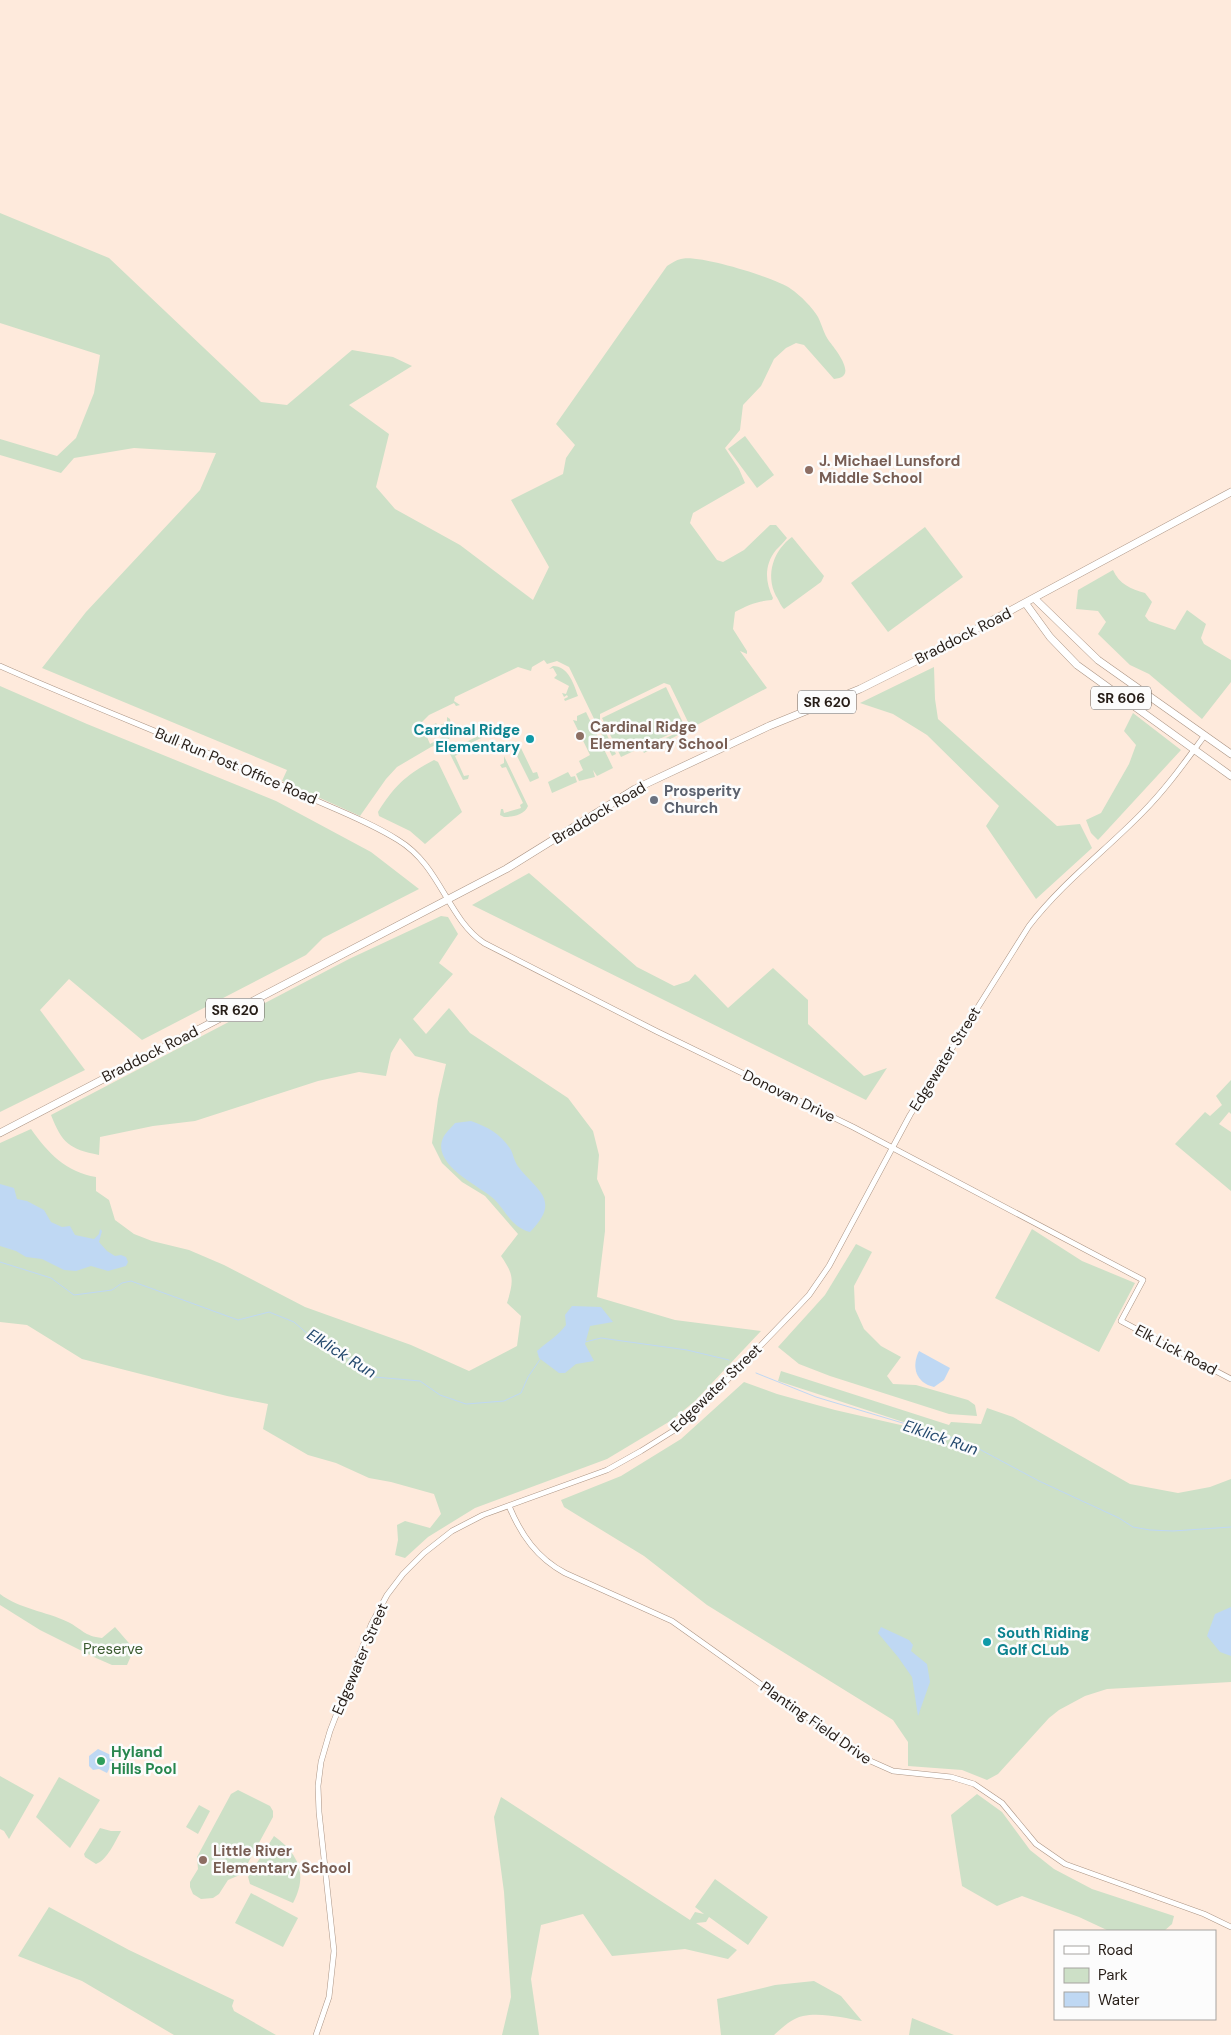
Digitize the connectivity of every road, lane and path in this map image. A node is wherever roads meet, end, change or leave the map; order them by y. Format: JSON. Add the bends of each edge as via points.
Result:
{"nodes":[{"id":1,"x":1231,"y":492,"type":"edge"},
{"id":2,"x":1035,"y":599,"type":"junction"},
{"id":3,"x":1026,"y":604,"type":"junction"},
{"id":4,"x":0,"y":666,"type":"edge"},
{"id":5,"x":1205,"y":735,"type":"junction"},
{"id":6,"x":1194,"y":750,"type":"junction"},
{"id":7,"x":1231,"y":754,"type":"edge"},
{"id":8,"x":1231,"y":776,"type":"edge"},
{"id":9,"x":449,"y":899,"type":"junction"},
{"id":10,"x":0,"y":1133,"type":"edge"},
{"id":11,"x":892,"y":1148,"type":"junction"},
{"id":12,"x":1121,"y":1321,"type":"joint"},
{"id":13,"x":1231,"y":1380,"type":"edge"},
{"id":14,"x":509,"y":1506,"type":"junction"},
{"id":15,"x":1231,"y":1927,"type":"edge"},
{"id":16,"x":316,"y":2035,"type":"edge"}],
"edges":[{"from":1,"to":2,"type":"main road","name":"Braddock Road","number":"SR 620"},
{"from":2,"to":3,"type":"main road","name":"Braddock Road","number":"SR 620"},
{"from":2,"to":5,"type":"main road","number":"SR 606","via":[[1098,660]]},
{"from":3,"to":6,"type":"main road","number":"SR 606","via":[[1050,637],[1077,665]]},
{"from":3,"to":9,"type":"main road","name":"Braddock Road","number":"SR 620","via":[[860,688],[770,726],[636,790],[525,859]]},
{"from":4,"to":9,"type":"street","name":"Bull Run Post Office Road","via":[[259,775],[380,830],[421,858]]},
{"from":5,"to":6,"type":"street","name":"Edgewater Street"},
{"from":5,"to":7,"type":"main road","number":"SR 606"},
{"from":6,"to":8,"type":"main road","number":"SR 606"},
{"from":6,"to":11,"type":"street","name":"Edgewater Street","via":[[1143,812],[1049,902],[1029,926]]},
{"from":9,"to":10,"type":"main road","name":"Braddock Road","number":"SR 620"},
{"from":9,"to":11,"type":"street","name":"Donovan Drive","via":[[465,926],[484,943]]},
{"from":11,"to":12,"type":"street","name":"Donovan Drive","via":[[1143,1280]]},
{"from":11,"to":14,"type":"street","name":"Edgewater Street","via":[[815,1287],[696,1411],[660,1440],[607,1470]]},
{"from":12,"to":13,"type":"street","name":"Elk Lick Road"},
{"from":14,"to":15,"type":"street","name":"Planting Field Drive","via":[[526,1539],[550,1564],[672,1621],[871,1762],[893,1771],[944,1776],[974,1784],[1002,1803],[1040,1847],[1065,1864],[1204,1914]]},
{"from":14,"to":16,"type":"street","name":"Edgewater Street","via":[[483,1515],[452,1532],[403,1574],[372,1625],[330,1731],[321,1762],[318,1799],[334,1936],[334,1967],[328,2005]]}]}
